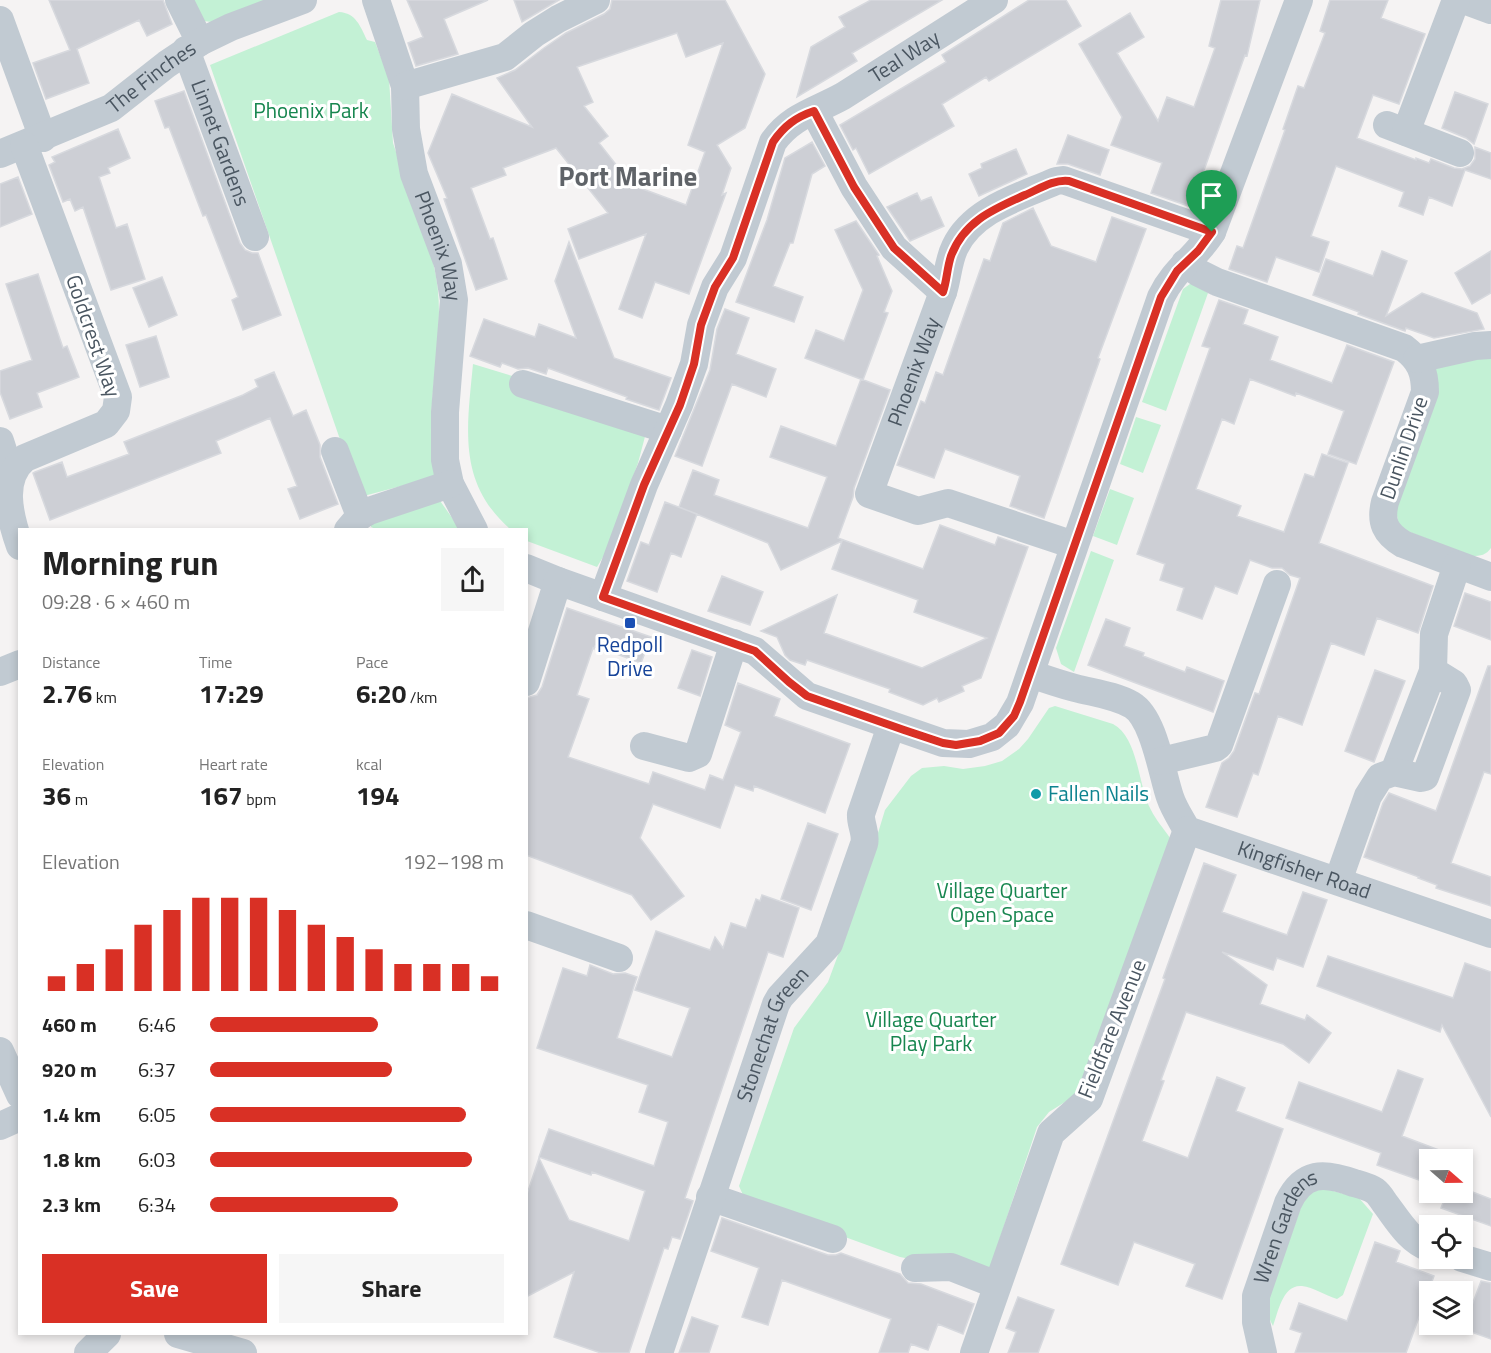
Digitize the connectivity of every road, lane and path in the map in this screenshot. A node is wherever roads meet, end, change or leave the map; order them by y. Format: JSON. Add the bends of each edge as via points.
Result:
{"nodes":[{"id":1,"x":178,"y":0,"type":"edge"},
{"id":2,"x":303,"y":0,"type":"edge"},
{"id":3,"x":376,"y":0,"type":"edge"},
{"id":4,"x":596,"y":0,"type":"edge"},
{"id":5,"x":994,"y":0,"type":"edge"},
{"id":6,"x":1299,"y":0,"type":"edge"},
{"id":7,"x":1456,"y":0,"type":"edge"},
{"id":8,"x":1464,"y":0,"type":"edge"},
{"id":9,"x":1491,"y":10,"type":"edge"},
{"id":10,"x":0,"y":20,"type":"edge"},
{"id":11,"x":193,"y":46,"type":"junction"},
{"id":12,"x":405,"y":86,"type":"junction"},
{"id":13,"x":814,"y":111,"type":"junction"},
{"id":14,"x":22,"y":146,"type":"edge"},
{"id":15,"x":1460,"y":153,"type":"dead end"},
{"id":16,"x":1212,"y":232,"type":"junction"},
{"id":17,"x":255,"y":237,"type":"dead end"},
{"id":18,"x":1185,"y":263,"type":"junction"},
{"id":19,"x":943,"y":292,"type":"junction"},
{"id":20,"x":1491,"y":345,"type":"edge"},
{"id":21,"x":1417,"y":359,"type":"junction"},
{"id":22,"x":523,"y":384,"type":"dead end"},
{"id":23,"x":668,"y":430,"type":"junction"},
{"id":24,"x":0,"y":441,"type":"edge"},
{"id":25,"x":335,"y":452,"type":"dead end"},
{"id":26,"x":9,"y":469,"type":"junction"},
{"id":27,"x":450,"y":484,"type":"junction"},
{"id":28,"x":354,"y":523,"type":"edge"},
{"id":29,"x":473,"y":528,"type":"edge"},
{"id":30,"x":18,"y":540,"type":"edge"},
{"id":31,"x":1074,"y":545,"type":"junction"},
{"id":32,"x":1457,"y":565,"type":"junction"},
{"id":33,"x":528,"y":569,"type":"edge"},
{"id":34,"x":1490,"y":575,"type":"edge"},
{"id":35,"x":558,"y":581,"type":"junction"},
{"id":36,"x":1277,"y":584,"type":"dead end"},
{"id":37,"x":603,"y":597,"type":"junction"},
{"id":38,"x":734,"y":643,"type":"junction"},
{"id":39,"x":18,"y":665,"type":"edge"},
{"id":40,"x":0,"y":672,"type":"edge"},
{"id":41,"x":1031,"y":674,"type":"junction"},
{"id":42,"x":528,"y":676,"type":"edge"},
{"id":43,"x":891,"y":726,"type":"junction"},
{"id":44,"x":644,"y":746,"type":"dead end"},
{"id":45,"x":1161,"y":761,"type":"junction"},
{"id":46,"x":1187,"y":830,"type":"junction"},
{"id":47,"x":1338,"y":881,"type":"junction"},
{"id":48,"x":528,"y":926,"type":"edge"},
{"id":49,"x":1491,"y":934,"type":"edge"},
{"id":50,"x":618,"y":958,"type":"dead end"},
{"id":51,"x":0,"y":1051,"type":"edge"},
{"id":52,"x":18,"y":1091,"type":"edge"},
{"id":53,"x":18,"y":1119,"type":"edge"},
{"id":54,"x":0,"y":1126,"type":"edge"},
{"id":55,"x":710,"y":1197,"type":"junction"},
{"id":56,"x":833,"y":1239,"type":"dead end"},
{"id":57,"x":1419,"y":1244,"type":"edge"},
{"id":58,"x":1473,"y":1261,"type":"edge"},
{"id":59,"x":1491,"y":1267,"type":"edge"},
{"id":60,"x":915,"y":1268,"type":"dead end"},
{"id":61,"x":998,"y":1285,"type":"junction"},
{"id":62,"x":106,"y":1335,"type":"edge"},
{"id":63,"x":180,"y":1335,"type":"edge"},
{"id":64,"x":88,"y":1353,"type":"edge"},
{"id":65,"x":243,"y":1353,"type":"edge"},
{"id":66,"x":659,"y":1353,"type":"edge"},
{"id":67,"x":974,"y":1353,"type":"edge"},
{"id":68,"x":1263,"y":1353,"type":"edge"}],
"edges":[{"from":1,"to":11,"type":"street","name":"Linnet Gardens"},
{"from":2,"to":11,"type":"street","name":"The Finches"},
{"from":3,"to":12,"type":"street","name":"Phoenix Way"},
{"from":4,"to":12,"type":"street","via":[[534,34],[505,57]]},
{"from":5,"to":13,"type":"street","name":"Teal Way"},
{"from":6,"to":16,"type":"street"},
{"from":7,"to":15,"type":"street","via":[[1396,128]]},
{"from":8,"to":9,"type":"street"},
{"from":10,"to":14,"type":"street","name":"Goldcrest Way"},
{"from":11,"to":14,"type":"street","name":"The Finches","via":[[111,108]]},
{"from":11,"to":17,"type":"street","name":"Linnet Gardens"},
{"from":12,"to":27,"type":"street","name":"Phoenix Way","via":[[406,129],[414,174],[448,264],[454,300],[445,412],[444,460]]},
{"from":13,"to":19,"type":"street","via":[[854,187],[894,248]]},
{"from":13,"to":23,"type":"street","name":"Teal Way","via":[[782,128],[773,142],[733,258],[715,287],[701,325],[694,364]]},
{"from":14,"to":26,"type":"street","name":"Goldcrest Way","via":[[118,398],[116,411],[106,424],[25,458]]},
{"from":16,"to":18,"type":"street"},
{"from":16,"to":19,"type":"street","name":"Phoenix Way","via":[[1069,181],[1056,181],[990,210],[974,222],[950,258]]},
{"from":18,"to":21,"type":"street","via":[[1217,282],[1404,348]]},
{"from":18,"to":31,"type":"street","via":[[1161,297]]},
{"from":19,"to":31,"type":"street","name":"Phoenix Way","via":[[869,494],[918,512],[948,503]]},
{"from":20,"to":21,"type":"street"},
{"from":21,"to":32,"type":"street","name":"Dunlin Drive","via":[[1424,374],[1425,392],[1384,501],[1382,518],[1387,532],[1403,544]]},
{"from":22,"to":23,"type":"street"},
{"from":23,"to":37,"type":"street","name":"Teal Way"},
{"from":24,"to":26,"type":"street"},
{"from":25,"to":28,"type":"street"},
{"from":26,"to":30,"type":"street","via":[[3,496]]},
{"from":27,"to":28,"type":"street","via":[[369,511]]},
{"from":27,"to":29,"type":"street","name":"Phoenix Way"},
{"from":31,"to":41,"type":"street"},
{"from":32,"to":34,"type":"street","name":"Dunlin Drive"},
{"from":32,"to":47,"type":"street","via":[[1434,634],[1433,671],[1455,684],[1457,690],[1425,777],[1394,772],[1380,777],[1372,786]]},
{"from":33,"to":35,"type":"street"},
{"from":35,"to":37,"type":"street"},
{"from":35,"to":42,"type":"street"},
{"from":36,"to":45,"type":"street","via":[[1219,745]]},
{"from":37,"to":38,"type":"street"},
{"from":38,"to":43,"type":"street","via":[[762,655],[807,696]]},
{"from":38,"to":44,"type":"street","via":[[698,754],[689,758]]},
{"from":39,"to":40,"type":"street"},
{"from":41,"to":43,"type":"street","via":[[1006,726],[980,741],[943,743]]},
{"from":41,"to":45,"type":"street","via":[[1134,706],[1146,720]]},
{"from":43,"to":55,"type":"street","name":"Stonechat Green","via":[[861,814],[864,844],[829,944],[778,1000]]},
{"from":45,"to":46,"type":"street","via":[[1172,803]]},
{"from":46,"to":47,"type":"street","name":"Kingfisher Road"},
{"from":46,"to":61,"type":"street","name":"Fieldfare Avenue","via":[[1089,1099],[1051,1133]]},
{"from":47,"to":49,"type":"street","name":"Kingfisher Road"},
{"from":48,"to":50,"type":"street"},
{"from":51,"to":52,"type":"street"},
{"from":53,"to":54,"type":"street"},
{"from":55,"to":56,"type":"street"},
{"from":55,"to":66,"type":"street","name":"Stonechat Green"},
{"from":57,"to":68,"type":"street","name":"Wren Gardens","via":[[1375,1191],[1333,1176],[1303,1182],[1288,1203],[1256,1296],[1256,1322]]},
{"from":58,"to":59,"type":"street"},
{"from":60,"to":61,"type":"street","via":[[951,1268]]},
{"from":61,"to":67,"type":"street","name":"Fieldfare Avenue"},
{"from":62,"to":64,"type":"street"},
{"from":63,"to":65,"type":"street"}]}
